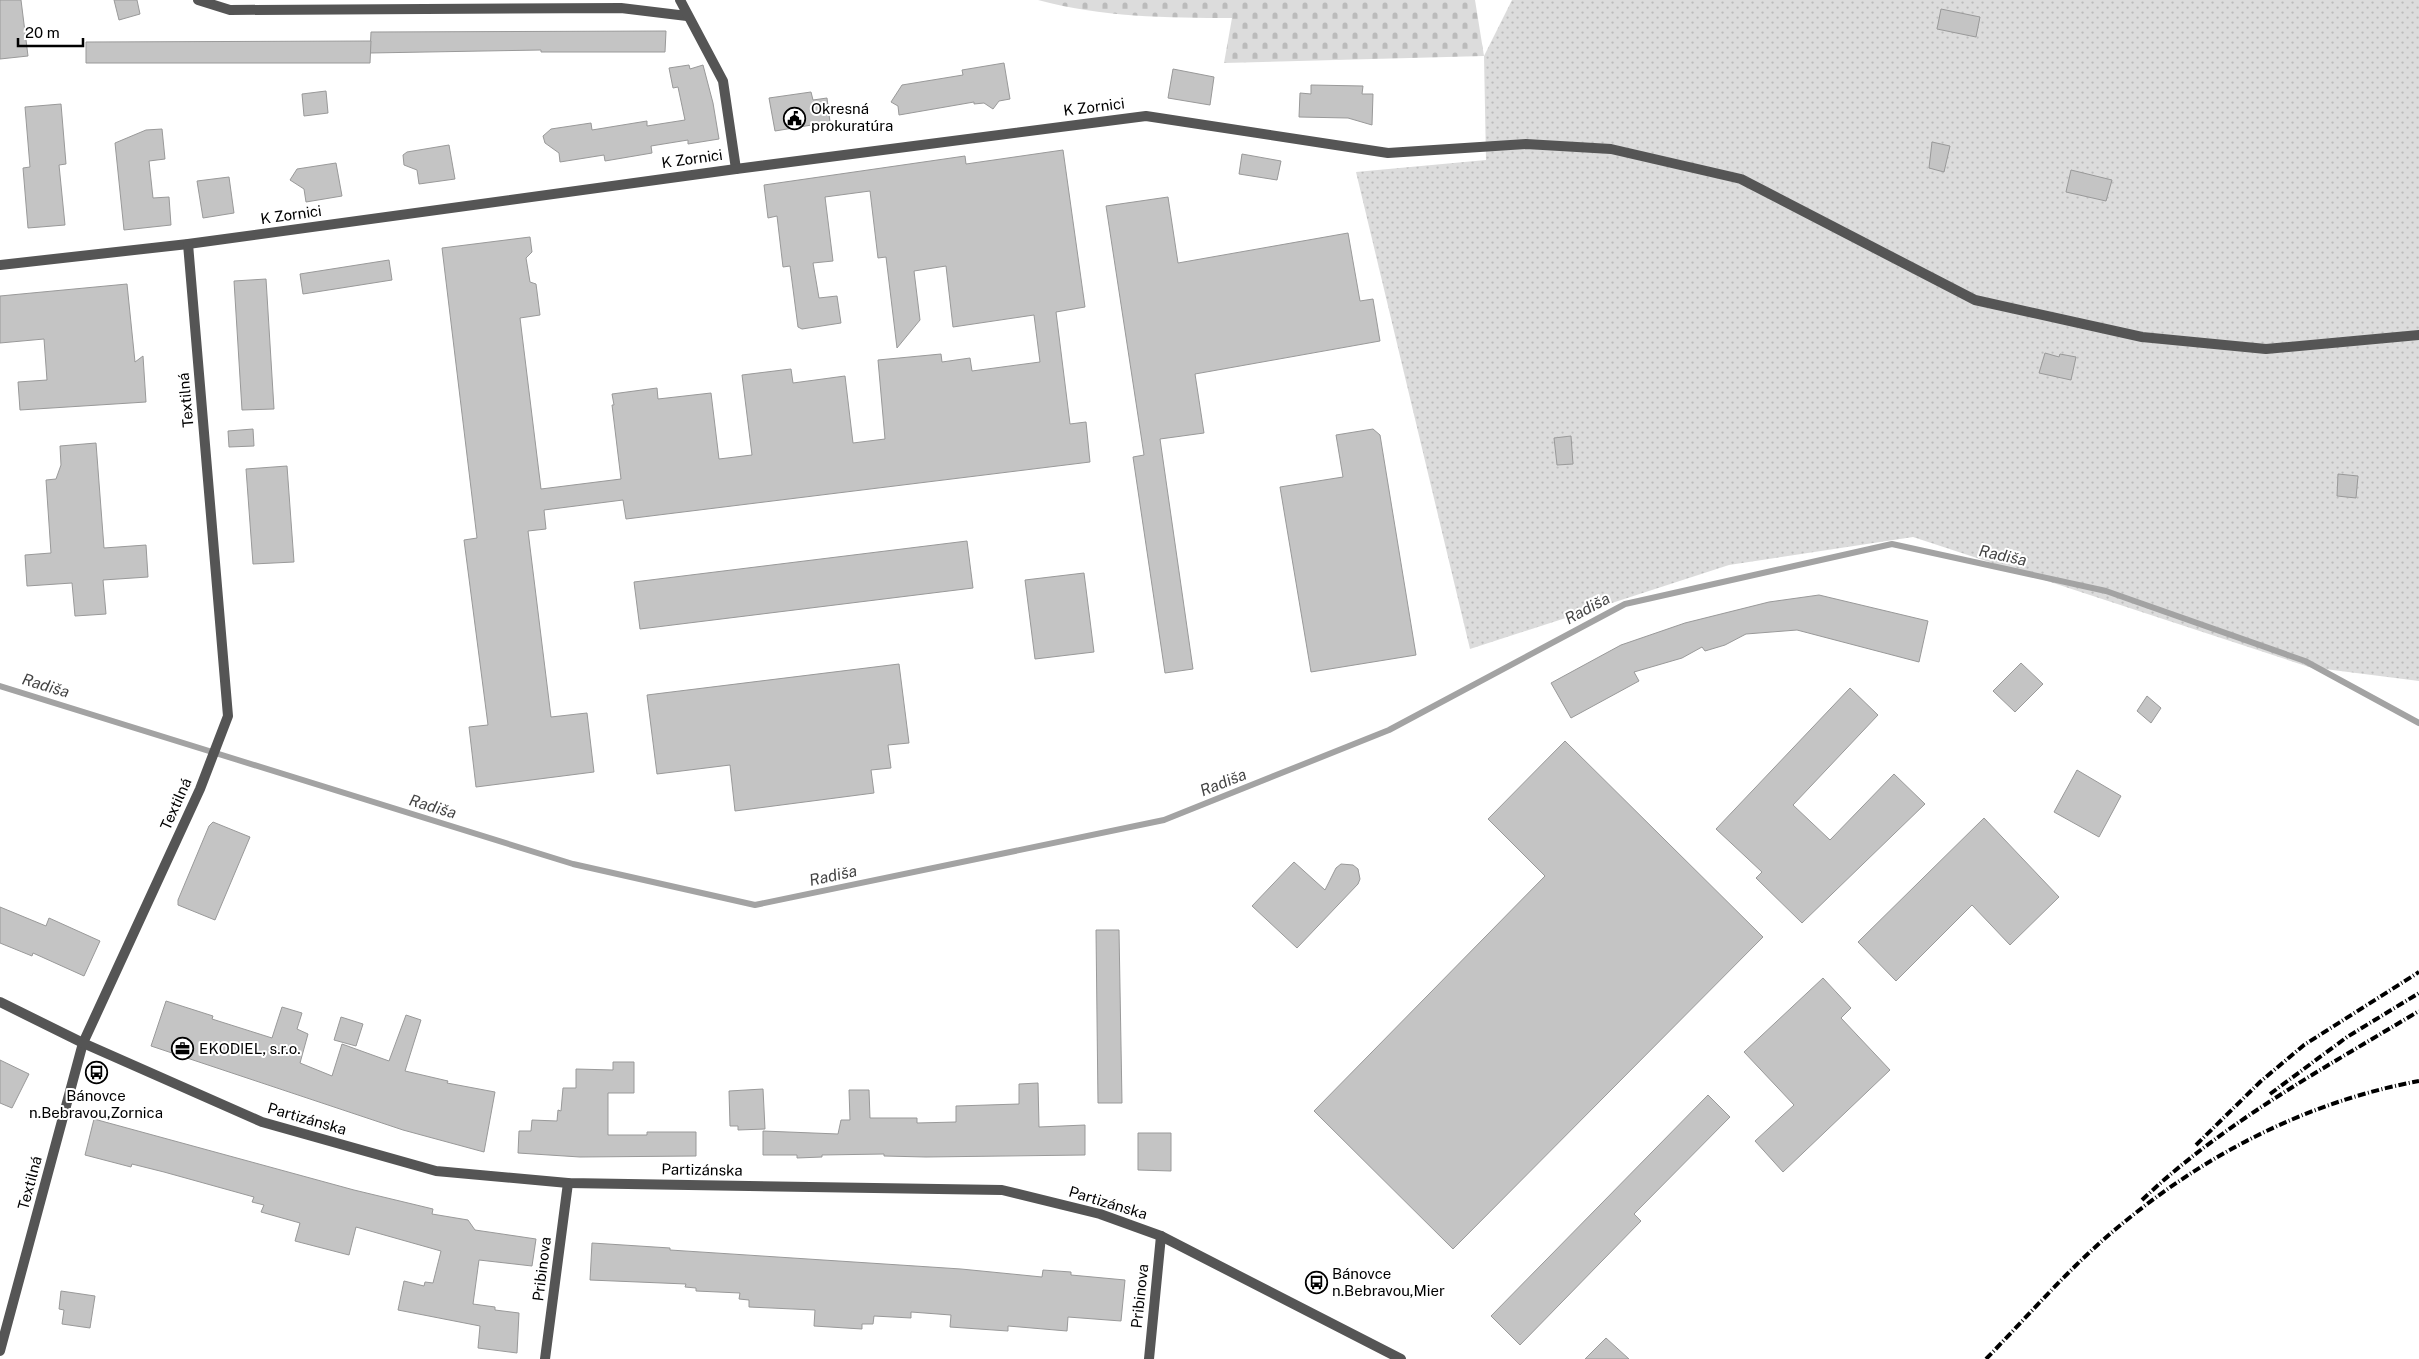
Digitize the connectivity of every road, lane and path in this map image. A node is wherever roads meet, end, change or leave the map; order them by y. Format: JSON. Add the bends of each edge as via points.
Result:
{"nodes":[{"id":1,"x":198,"y":0,"type":"edge"},
{"id":2,"x":680,"y":0,"type":"edge"},
{"id":3,"x":625,"y":4,"type":"edge"},
{"id":4,"x":687,"y":16,"type":"junction"},
{"id":5,"x":736,"y":169,"type":"junction"},
{"id":6,"x":188,"y":244,"type":"junction"},
{"id":7,"x":0,"y":265,"type":"edge"},
{"id":8,"x":2419,"y":336,"type":"edge"},
{"id":9,"x":0,"y":1002,"type":"edge"},
{"id":10,"x":84,"y":1043,"type":"junction"},
{"id":11,"x":568,"y":1183,"type":"junction"},
{"id":12,"x":1162,"y":1236,"type":"junction"},
{"id":13,"x":0,"y":1350,"type":"edge"},
{"id":14,"x":546,"y":1359,"type":"edge"},
{"id":15,"x":1149,"y":1359,"type":"edge"},
{"id":16,"x":1401,"y":1359,"type":"edge"}],
"edges":[{"from":1,"to":3,"type":"street","via":[[230,10],[572,9]]},
{"from":2,"to":4,"type":"street"},
{"from":3,"to":4,"type":"street"},
{"from":4,"to":5,"type":"street","via":[[723,80]]},
{"from":5,"to":6,"type":"street","name":"K Zornici"},
{"from":5,"to":8,"type":"street","name":"K Zornici","via":[[1146,116],[1388,153],[1526,144],[1611,148],[1741,179],[1975,300],[2142,337],[2266,349]]},
{"from":6,"to":7,"type":"street","name":"K Zornici"},
{"from":6,"to":10,"type":"street","name":"Textilná","via":[[228,716],[200,789]]},
{"from":9,"to":10,"type":"street","name":"Partizánska"},
{"from":10,"to":11,"type":"street","name":"Partizánska","via":[[262,1122],[436,1171]]},
{"from":10,"to":13,"type":"street","name":"Textilná"},
{"from":11,"to":12,"type":"street","name":"Partizánska","via":[[1002,1190],[1100,1214]]},
{"from":11,"to":14,"type":"street","name":"Pribinova"},
{"from":12,"to":15,"type":"street","name":"Pribinova"},
{"from":12,"to":16,"type":"street","name":"Partizánska"}]}
